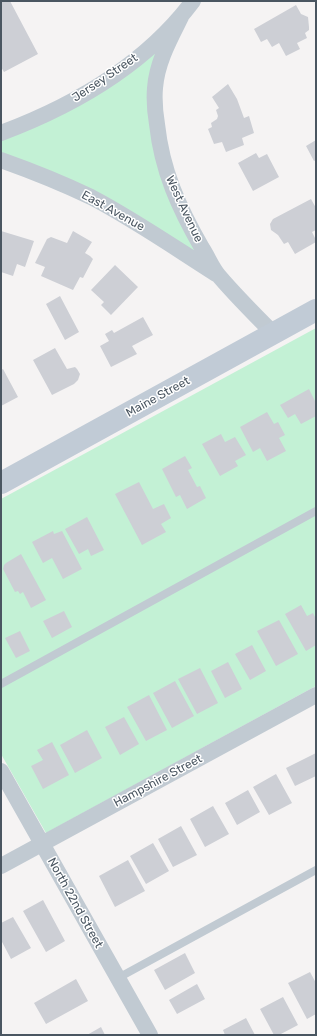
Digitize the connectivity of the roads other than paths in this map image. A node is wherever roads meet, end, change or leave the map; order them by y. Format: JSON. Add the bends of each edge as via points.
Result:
{"nodes":[{"id":1,"x":193,"y":1,"type":"edge"},
{"id":2,"x":181,"y":17,"type":"junction"},
{"id":3,"x":1,"y":133,"type":"edge"},
{"id":4,"x":1,"y":160,"type":"edge"},
{"id":5,"x":218,"y":275,"type":"junction"},
{"id":6,"x":316,"y":310,"type":"edge"},
{"id":7,"x":273,"y":333,"type":"junction"},
{"id":8,"x":1,"y":483,"type":"edge"},
{"id":9,"x":316,"y":512,"type":"edge"},
{"id":10,"x":1,"y":684,"type":"edge"},
{"id":11,"x":316,"y":695,"type":"edge"},
{"id":12,"x":1,"y":771,"type":"edge"},
{"id":13,"x":42,"y":844,"type":"junction"},
{"id":14,"x":1,"y":866,"type":"edge"},
{"id":15,"x":316,"y":870,"type":"edge"},
{"id":16,"x":118,"y":978,"type":"junction"},
{"id":17,"x":150,"y":1035,"type":"edge"}],
"edges":[{"from":1,"to":2,"type":"street","name":"Jersey Street"},
{"from":2,"to":3,"type":"street","name":"Jersey Street","via":[[147,50],[90,91],[36,119]]},
{"from":2,"to":5,"type":"street","name":"West Avenue","via":[[166,46],[155,88],[158,138],[172,189],[187,223]]},
{"from":4,"to":5,"type":"street","name":"East Avenue","via":[[46,176],[91,197]]},
{"from":5,"to":7,"type":"street","name":"West Avenue"},
{"from":6,"to":7,"type":"street","name":"Maine Street"},
{"from":7,"to":8,"type":"street","name":"Maine Street"},
{"from":9,"to":10,"type":"lane"},
{"from":11,"to":13,"type":"street","name":"Hampshire Street"},
{"from":12,"to":13,"type":"street","name":"North 22nd Street"},
{"from":13,"to":14,"type":"street","name":"Hampshire Street"},
{"from":13,"to":16,"type":"street","name":"North 22nd Street"},
{"from":15,"to":16,"type":"lane"},
{"from":16,"to":17,"type":"street","name":"North 22nd Street"}]}
